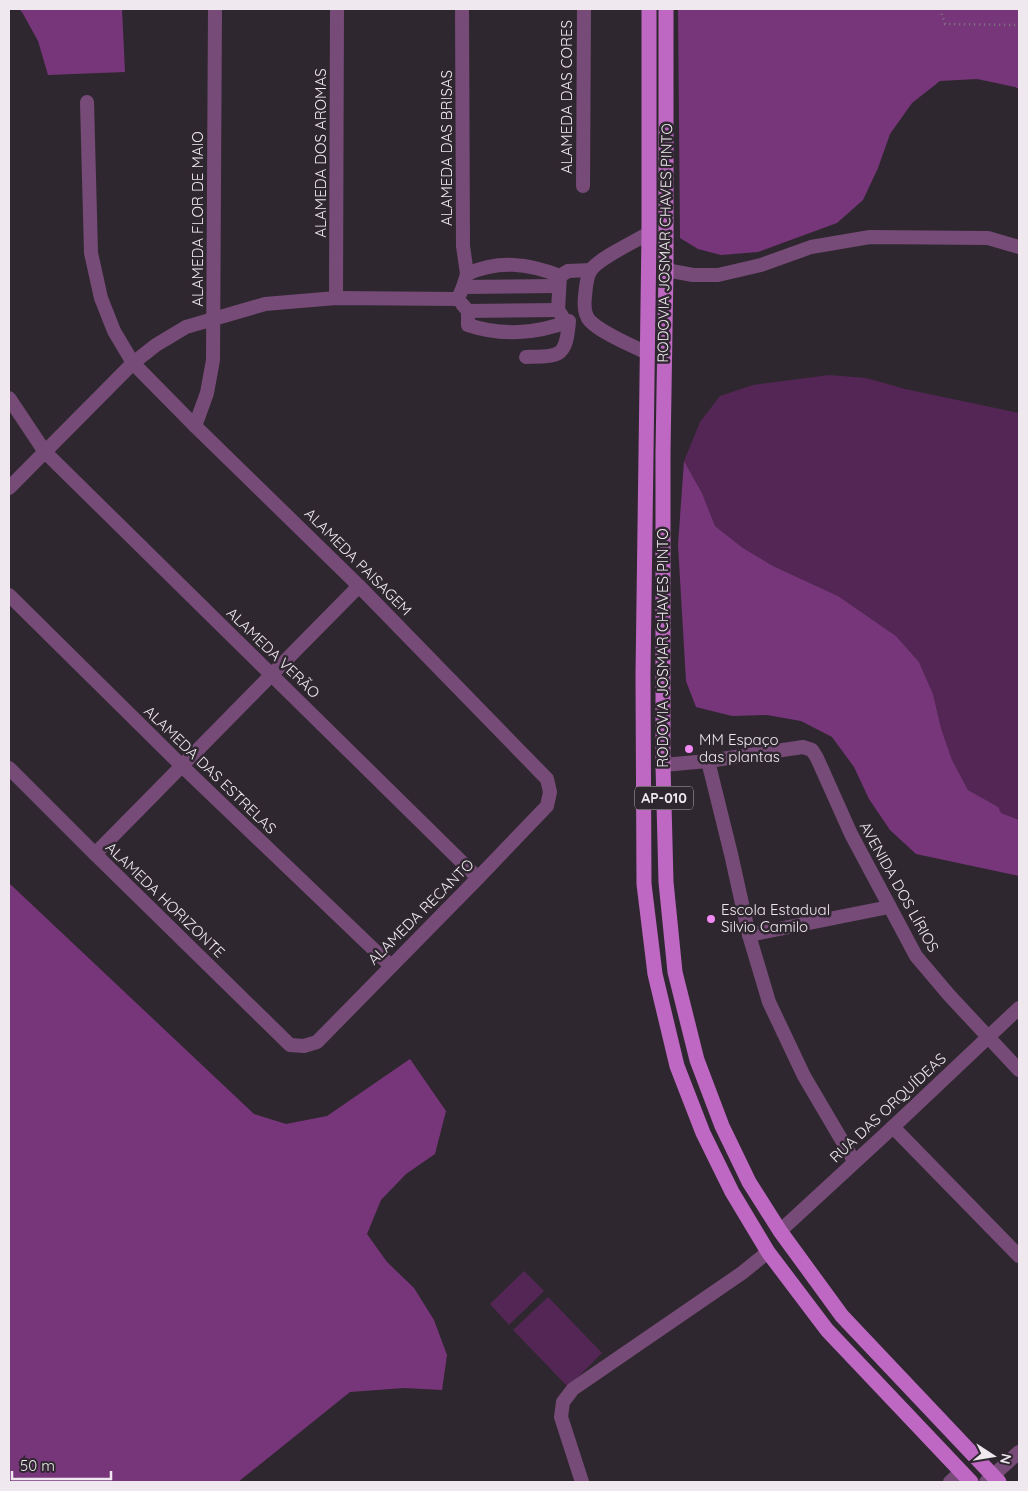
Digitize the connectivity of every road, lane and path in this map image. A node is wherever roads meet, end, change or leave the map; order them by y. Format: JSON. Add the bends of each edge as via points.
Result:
{"nodes":[{"id":1,"x":215,"y":9,"type":"edge"},
{"id":2,"x":337,"y":9,"type":"edge"},
{"id":3,"x":462,"y":9,"type":"edge"},
{"id":4,"x":584,"y":9,"type":"edge"},
{"id":5,"x":649,"y":9,"type":"edge"},
{"id":6,"x":666,"y":9,"type":"edge"},
{"id":7,"x":940,"y":9,"type":"edge"},
{"id":8,"x":1019,"y":25,"type":"edge"},
{"id":9,"x":649,"y":54,"type":"junction"},
{"id":10,"x":667,"y":54,"type":"junction"},
{"id":11,"x":87,"y":102,"type":"dead end"},
{"id":12,"x":583,"y":186,"type":"dead end"},
{"id":13,"x":649,"y":233,"type":"junction"},
{"id":14,"x":1019,"y":247,"type":"edge"},
{"id":15,"x":591,"y":270,"type":"junction"},
{"id":16,"x":666,"y":270,"type":"junction"},
{"id":17,"x":559,"y":281,"type":"junction"},
{"id":18,"x":463,"y":287,"type":"junction"},
{"id":19,"x":336,"y":298,"type":"junction"},
{"id":20,"x":558,"y":310,"type":"junction"},
{"id":21,"x":468,"y":311,"type":"junction"},
{"id":22,"x":214,"y":319,"type":"junction"},
{"id":23,"x":569,"y":321,"type":"junction"},
{"id":24,"x":590,"y":321,"type":"junction"},
{"id":25,"x":647,"y":354,"type":"junction"},
{"id":26,"x":526,"y":357,"type":"dead end"},
{"id":27,"x":133,"y":362,"type":"junction"},
{"id":28,"x":9,"y":398,"type":"edge"},
{"id":29,"x":195,"y":426,"type":"junction"},
{"id":30,"x":45,"y":452,"type":"junction"},
{"id":31,"x":9,"y":488,"type":"edge"},
{"id":32,"x":359,"y":586,"type":"junction"},
{"id":33,"x":9,"y":595,"type":"edge"},
{"id":34,"x":272,"y":674,"type":"junction"},
{"id":35,"x":643,"y":675,"type":"junction"},
{"id":36,"x":664,"y":675,"type":"junction"},
{"id":37,"x":708,"y":760,"type":"junction"},
{"id":38,"x":663,"y":765,"type":"junction"},
{"id":39,"x":182,"y":766,"type":"junction"},
{"id":40,"x":9,"y":768,"type":"edge"},
{"id":41,"x":550,"y":792,"type":"joint"},
{"id":42,"x":95,"y":854,"type":"junction"},
{"id":43,"x":478,"y":878,"type":"junction"},
{"id":44,"x":889,"y":907,"type":"junction"},
{"id":45,"x":749,"y":935,"type":"junction"},
{"id":46,"x":391,"y":966,"type":"junction"},
{"id":47,"x":1019,"y":1008,"type":"edge"},
{"id":48,"x":988,"y":1037,"type":"junction"},
{"id":49,"x":304,"y":1046,"type":"joint"},
{"id":50,"x":1019,"y":1070,"type":"edge"},
{"id":51,"x":893,"y":1127,"type":"junction"},
{"id":52,"x":854,"y":1161,"type":"junction"},
{"id":53,"x":780,"y":1231,"type":"junction"},
{"id":54,"x":768,"y":1252,"type":"junction"},
{"id":55,"x":1019,"y":1256,"type":"edge"},
{"id":56,"x":1019,"y":1452,"type":"edge"},
{"id":57,"x":966,"y":1477,"type":"edge"},
{"id":58,"x":993,"y":1480,"type":"edge"},
{"id":59,"x":582,"y":1482,"type":"edge"},
{"id":60,"x":950,"y":1482,"type":"edge"}],
"edges":[{"from":1,"to":22,"type":"street","name":"ALAMEDA FLOR DE MAIO"},
{"from":2,"to":19,"type":"street","name":"ALAMEDA DOS AROMAS"},
{"from":3,"to":18,"type":"street","name":"ALAMEDA DAS BRISAS"},
{"from":4,"to":12,"type":"street","name":"ALAMEDA DAS CORES"},
{"from":5,"to":9,"type":"main road","name":"RODOVIA JOSMAR CHAVES PINTO","number":"AP-010"},
{"from":6,"to":10,"type":"main road","name":"RODOVIA JOSMAR CHAVES PINTO","number":"AP-010"},
{"from":7,"to":8,"type":"path","via":[[945,24]]},
{"from":9,"to":10,"type":"main road"},
{"from":9,"to":13,"type":"main road","name":"RODOVIA JOSMAR CHAVES PINTO","number":"AP-010"},
{"from":10,"to":16,"type":"main road","name":"RODOVIA JOSMAR CHAVES PINTO","number":"AP-010"},
{"from":11,"to":27,"type":"street","name":"ALAMEDA PAISAGEM","via":[[91,253],[101,298],[114,331]]},
{"from":13,"to":15,"type":"street","via":[[603,259]]},
{"from":13,"to":25,"type":"main road","name":"RODOVIA JOSMAR CHAVES PINTO","number":"AP-010"},
{"from":14,"to":16,"type":"street","via":[[988,238],[870,237],[811,247],[761,265],[718,275]]},
{"from":15,"to":17,"type":"street","via":[[568,271]]},
{"from":15,"to":24,"type":"street","via":[[585,301],[585,314]]},
{"from":16,"to":36,"type":"main road","name":"RODOVIA JOSMAR CHAVES PINTO","number":"AP-010","via":[[662,453]]},
{"from":17,"to":18,"type":"street"},
{"from":17,"to":18,"type":"street","via":[[540,268],[514,264],[480,268]]},
{"from":17,"to":20,"type":"street"},
{"from":18,"to":19,"type":"street"},
{"from":18,"to":21,"type":"street"},
{"from":19,"to":22,"type":"street","via":[[265,304]]},
{"from":20,"to":21,"type":"street"},
{"from":20,"to":23,"type":"street"},
{"from":21,"to":23,"type":"street","via":[[468,324],[501,332],[544,330]]},
{"from":22,"to":27,"type":"street","via":[[186,327]]},
{"from":22,"to":29,"type":"street","name":"ALAMEDA FLOR DE MAIO","via":[[213,360],[207,393]]},
{"from":23,"to":24,"type":"street"},
{"from":23,"to":26,"type":"street","via":[[567,339],[559,353]]},
{"from":24,"to":25,"type":"street"},
{"from":25,"to":35,"type":"main road","name":"RODOVIA JOSMAR CHAVES PINTO","number":"AP-010"},
{"from":27,"to":29,"type":"street","name":"ALAMEDA PAISAGEM"},
{"from":27,"to":30,"type":"street"},
{"from":28,"to":30,"type":"street","name":"ALAMEDA VERÃO"},
{"from":29,"to":32,"type":"street","name":"ALAMEDA PAISAGEM"},
{"from":30,"to":31,"type":"street"},
{"from":30,"to":34,"type":"street","name":"ALAMEDA VERÃO"},
{"from":32,"to":34,"type":"street"},
{"from":32,"to":41,"type":"street","name":"ALAMEDA PAISAGEM","via":[[548,779]]},
{"from":33,"to":39,"type":"street","name":"ALAMEDA DAS ESTRELAS"},
{"from":34,"to":39,"type":"street"},
{"from":34,"to":43,"type":"street","name":"ALAMEDA VERÃO"},
{"from":35,"to":36,"type":"main road"},
{"from":35,"to":54,"type":"main road","name":"RODOVIA JOSMAR CHAVES PINTO","number":"AP-010","via":[[644,884],[654,974],[677,1066],[703,1133],[732,1192]]},
{"from":36,"to":38,"type":"main road","name":"RODOVIA JOSMAR CHAVES PINTO","number":"AP-010"},
{"from":37,"to":38,"type":"street"},
{"from":37,"to":44,"type":"street","name":"AVENIDA DOS LÍRIOS","via":[[803,747],[812,750]]},
{"from":37,"to":45,"type":"street"},
{"from":38,"to":53,"type":"main road","name":"RODOVIA JOSMAR CHAVES PINTO","number":"AP-010","via":[[666,882],[675,972],[697,1060],[722,1126],[749,1182]]},
{"from":39,"to":42,"type":"street"},
{"from":39,"to":46,"type":"street","name":"ALAMEDA DAS ESTRELAS"},
{"from":40,"to":42,"type":"street","name":"ALAMEDA HORIZONTE"},
{"from":41,"to":43,"type":"street","name":"ALAMEDA RECANTO","via":[[546,806]]},
{"from":42,"to":49,"type":"street","name":"ALAMEDA HORIZONTE","via":[[290,1045]]},
{"from":43,"to":46,"type":"street","name":"ALAMEDA RECANTO"},
{"from":44,"to":45,"type":"street"},
{"from":44,"to":48,"type":"street","name":"AVENIDA DOS LÍRIOS","via":[[916,956]]},
{"from":45,"to":52,"type":"street","via":[[769,1002],[804,1076]]},
{"from":46,"to":49,"type":"street","name":"ALAMEDA RECANTO","via":[[317,1042]]},
{"from":47,"to":48,"type":"street","name":"RUA DAS ORQUÍDEAS"},
{"from":48,"to":50,"type":"street","name":"AVENIDA DOS LÍRIOS"},
{"from":48,"to":51,"type":"street","name":"RUA DAS ORQUÍDEAS"},
{"from":51,"to":52,"type":"street","name":"RUA DAS ORQUÍDEAS"},
{"from":51,"to":55,"type":"street"},
{"from":52,"to":53,"type":"street","name":"RUA DAS ORQUÍDEAS"},
{"from":53,"to":58,"type":"main road","name":"RODOVIA JOSMAR CHAVES PINTO","number":"AP-010","via":[[842,1316]]},
{"from":54,"to":57,"type":"main road","name":"RODOVIA JOSMAR CHAVES PINTO","number":"AP-010","via":[[827,1330]]},
{"from":54,"to":59,"type":"street","via":[[568,1395],[563,1402],[561,1417]]},
{"from":56,"to":58,"type":"street"},
{"from":57,"to":60,"type":"street"}]}
